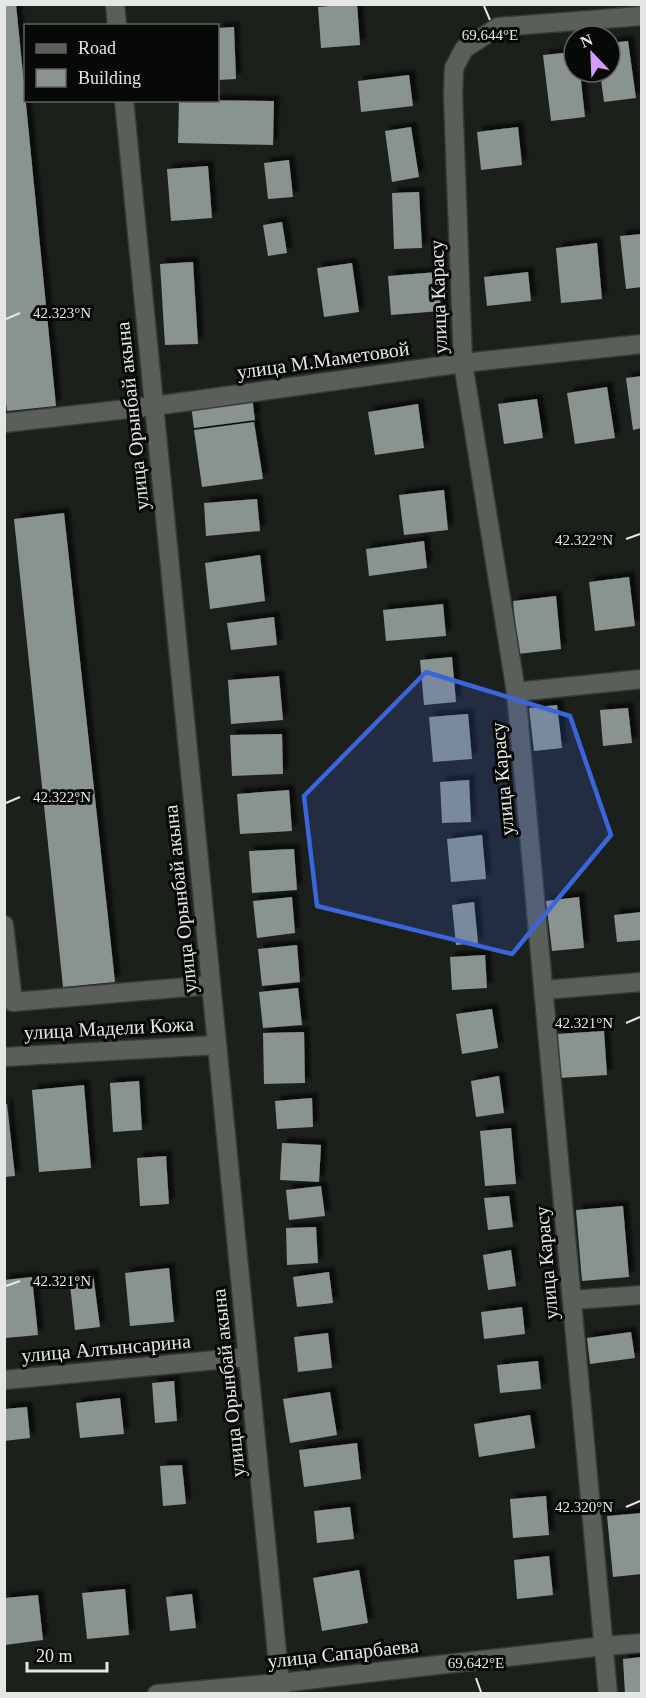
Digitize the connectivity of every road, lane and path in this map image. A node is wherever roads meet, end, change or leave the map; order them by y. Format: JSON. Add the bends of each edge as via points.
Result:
{"nodes":[{"id":1,"x":115,"y":4,"type":"edge"},
{"id":2,"x":642,"y":16,"type":"edge"},
{"id":3,"x":117,"y":24,"type":"edge"},
{"id":4,"x":124,"y":102,"type":"edge"},
{"id":5,"x":642,"y":344,"type":"edge"},
{"id":6,"x":463,"y":363,"type":"junction"},
{"id":7,"x":154,"y":406,"type":"junction"},
{"id":8,"x":4,"y":423,"type":"edge"},
{"id":9,"x":642,"y":679,"type":"edge"},
{"id":10,"x":516,"y":692,"type":"junction"},
{"id":11,"x":4,"y":925,"type":"edge"},
{"id":12,"x":642,"y":982,"type":"edge"},
{"id":13,"x":211,"y":986,"type":"junction"},
{"id":14,"x":544,"y":990,"type":"junction"},
{"id":15,"x":217,"y":1044,"type":"junction"},
{"id":16,"x":4,"y":1057,"type":"edge"},
{"id":17,"x":642,"y":1295,"type":"edge"},
{"id":18,"x":572,"y":1300,"type":"junction"},
{"id":19,"x":248,"y":1357,"type":"junction"},
{"id":20,"x":4,"y":1380,"type":"edge"},
{"id":21,"x":642,"y":1643,"type":"edge"},
{"id":22,"x":604,"y":1646,"type":"junction"},
{"id":23,"x":281,"y":1688,"type":"edge"},
{"id":24,"x":157,"y":1694,"type":"edge"},
{"id":25,"x":608,"y":1694,"type":"edge"}],
"edges":[{"from":1,"to":3,"type":"street"},
{"from":2,"to":6,"type":"street","name":"улица Карасу","via":[[498,27],[464,49],[454,68]]},
{"from":4,"to":7,"type":"street","name":"улица Орынбай акына"},
{"from":5,"to":6,"type":"street","name":"улица М.Маметовой"},
{"from":6,"to":7,"type":"street","name":"улица М.Маметовой"},
{"from":6,"to":10,"type":"street","name":"улица Карасу"},
{"from":7,"to":8,"type":"street","name":"улица М.Маметовой"},
{"from":7,"to":13,"type":"street","name":"улица Орынбай акына"},
{"from":9,"to":10,"type":"street"},
{"from":10,"to":14,"type":"street","name":"улица Карасу"},
{"from":11,"to":13,"type":"street","via":[[13,1002]]},
{"from":12,"to":14,"type":"street"},
{"from":13,"to":15,"type":"street","name":"улица Орынбай акына"},
{"from":14,"to":18,"type":"street","name":"улица Карасу"},
{"from":15,"to":16,"type":"street","name":"улица Мадели Кожа"},
{"from":15,"to":19,"type":"street","name":"улица Орынбай акына"},
{"from":17,"to":18,"type":"street"},
{"from":18,"to":22,"type":"street","name":"улица Карасу"},
{"from":19,"to":20,"type":"street","name":"улица Алтынсарина"},
{"from":19,"to":23,"type":"street","name":"улица Орынбай акына"},
{"from":21,"to":22,"type":"street","name":"улица Сапарбаева"},
{"from":22,"to":23,"type":"street","name":"улица Сапарбаева"},
{"from":22,"to":25,"type":"street","name":"улица Карасу"},
{"from":23,"to":24,"type":"street","name":"улица Сапарбаева"}]}
